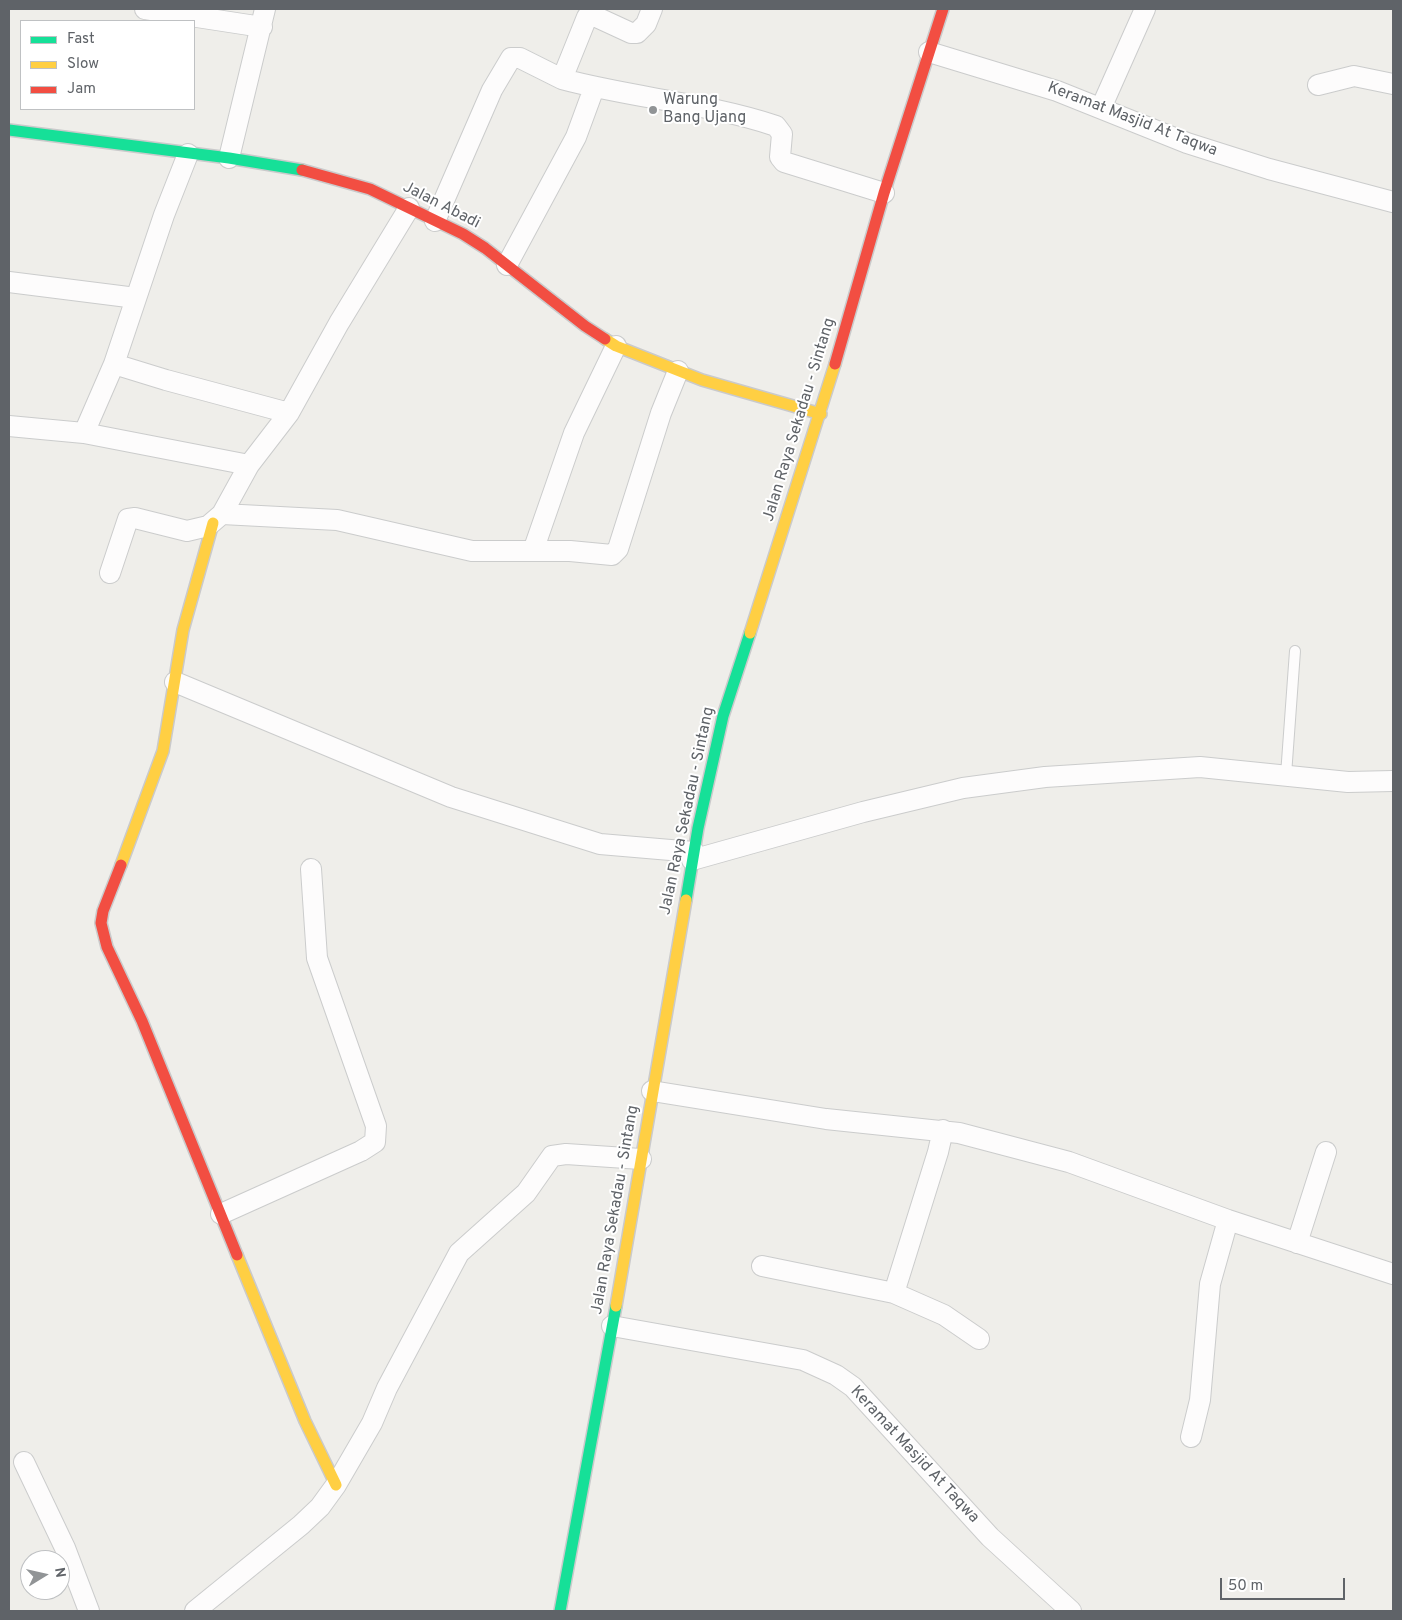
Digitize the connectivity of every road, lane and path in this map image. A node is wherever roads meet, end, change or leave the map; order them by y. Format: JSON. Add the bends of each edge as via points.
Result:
{"nodes":[{"id":1,"x":145,"y":9,"type":"edge"},
{"id":2,"x":652,"y":9,"type":"edge"},
{"id":3,"x":943,"y":9,"type":"edge"},
{"id":4,"x":1144,"y":9,"type":"edge"},
{"id":5,"x":264,"y":18,"type":"edge"},
{"id":6,"x":929,"y":52,"type":"junction"},
{"id":7,"x":562,"y":79,"type":"junction"},
{"id":8,"x":1393,"y":84,"type":"edge"},
{"id":9,"x":1318,"y":85,"type":"dead end"},
{"id":10,"x":594,"y":88,"type":"junction"},
{"id":11,"x":1100,"y":108,"type":"junction"},
{"id":12,"x":9,"y":130,"type":"edge"},
{"id":13,"x":188,"y":154,"type":"junction"},
{"id":14,"x":229,"y":158,"type":"junction"},
{"id":15,"x":884,"y":193,"type":"junction"},
{"id":16,"x":1393,"y":202,"type":"edge"},
{"id":17,"x":409,"y":208,"type":"junction"},
{"id":18,"x":435,"y":221,"type":"junction"},
{"id":19,"x":507,"y":265,"type":"junction"},
{"id":20,"x":9,"y":282,"type":"edge"},
{"id":21,"x":136,"y":298,"type":"junction"},
{"id":22,"x":616,"y":346,"type":"junction"},
{"id":23,"x":114,"y":364,"type":"junction"},
{"id":24,"x":678,"y":371,"type":"junction"},
{"id":25,"x":289,"y":413,"type":"junction"},
{"id":26,"x":821,"y":414,"type":"junction"},
{"id":27,"x":9,"y":426,"type":"edge"},
{"id":28,"x":84,"y":433,"type":"junction"},
{"id":29,"x":249,"y":465,"type":"junction"},
{"id":30,"x":218,"y":518,"type":"junction"},
{"id":31,"x":533,"y":551,"type":"junction"},
{"id":32,"x":110,"y":573,"type":"dead end"},
{"id":33,"x":1296,"y":651,"type":"dead end"},
{"id":34,"x":175,"y":682,"type":"junction"},
{"id":35,"x":1286,"y":775,"type":"junction"},
{"id":36,"x":1393,"y":781,"type":"edge"},
{"id":37,"x":693,"y":856,"type":"junction"},
{"id":38,"x":311,"y":869,"type":"dead end"},
{"id":39,"x":652,"y":1092,"type":"junction"},
{"id":40,"x":942,"y":1130,"type":"junction"},
{"id":41,"x":1326,"y":1152,"type":"dead end"},
{"id":42,"x":641,"y":1159,"type":"junction"},
{"id":43,"x":220,"y":1214,"type":"junction"},
{"id":44,"x":1228,"y":1220,"type":"junction"},
{"id":45,"x":1297,"y":1243,"type":"junction"},
{"id":46,"x":762,"y":1266,"type":"dead end"},
{"id":47,"x":1393,"y":1274,"type":"edge"},
{"id":48,"x":894,"y":1293,"type":"junction"},
{"id":49,"x":612,"y":1326,"type":"junction"},
{"id":50,"x":979,"y":1340,"type":"dead end"},
{"id":51,"x":1191,"y":1437,"type":"dead end"},
{"id":52,"x":24,"y":1462,"type":"dead end"},
{"id":53,"x":336,"y":1485,"type":"junction"},
{"id":54,"x":89,"y":1611,"type":"edge"},
{"id":55,"x":195,"y":1611,"type":"edge"},
{"id":56,"x":560,"y":1611,"type":"edge"},
{"id":57,"x":1071,"y":1611,"type":"edge"}],
"edges":[{"from":1,"to":5,"type":"street"},
{"from":2,"to":7,"type":"street","via":[[646,24],[637,33],[592,15],[587,17]]},
{"from":3,"to":6,"type":"main road","name":"Jalan Raya Sekadau - Sintang"},
{"from":4,"to":11,"type":"street"},
{"from":5,"to":14,"type":"street"},
{"from":6,"to":11,"type":"street","name":"Keramat Masjid At Taqwa","via":[[1031,82]]},
{"from":6,"to":15,"type":"main road","name":"Jalan Raya Sekadau - Sintang"},
{"from":7,"to":10,"type":"street"},
{"from":7,"to":18,"type":"street","via":[[520,58],[511,58],[492,90]]},
{"from":8,"to":9,"type":"street","via":[[1354,76]]},
{"from":10,"to":15,"type":"street","via":[[674,101],[776,126],[782,134],[780,156],[784,162]]},
{"from":10,"to":19,"type":"street","via":[[576,137]]},
{"from":11,"to":16,"type":"street","name":"Keramat Masjid At Taqwa","via":[[1195,146]]},
{"from":12,"to":13,"type":"main road","name":"Jalan Abadi"},
{"from":13,"to":14,"type":"main road","name":"Jalan Abadi"},
{"from":13,"to":21,"type":"street"},
{"from":14,"to":17,"type":"main road","name":"Jalan Abadi","via":[[315,172],[370,189]]},
{"from":15,"to":26,"type":"main road","name":"Jalan Raya Sekadau - Sintang"},
{"from":17,"to":18,"type":"main road","name":"Jalan Abadi"},
{"from":17,"to":25,"type":"street"},
{"from":18,"to":19,"type":"main road","name":"Jalan Abadi","via":[[463,234]]},
{"from":19,"to":22,"type":"main road","name":"Jalan Abadi"},
{"from":20,"to":21,"type":"street"},
{"from":21,"to":23,"type":"street"},
{"from":22,"to":24,"type":"main road","name":"Jalan Abadi"},
{"from":22,"to":31,"type":"street","via":[[574,433]]},
{"from":23,"to":25,"type":"street"},
{"from":23,"to":28,"type":"street"},
{"from":24,"to":26,"type":"main road","name":"Jalan Abadi"},
{"from":24,"to":31,"type":"street","via":[[615,553]]},
{"from":25,"to":29,"type":"street"},
{"from":26,"to":37,"type":"main road","name":"Jalan Raya Sekadau - Sintang","via":[[723,716]]},
{"from":27,"to":28,"type":"street"},
{"from":28,"to":29,"type":"street"},
{"from":29,"to":30,"type":"street"},
{"from":30,"to":31,"type":"street","via":[[337,520],[472,551]]},
{"from":30,"to":32,"type":"street","via":[[202,528],[187,531],[128,519]]},
{"from":30,"to":34,"type":"main road","via":[[183,630]]},
{"from":33,"to":35,"type":"lane"},
{"from":34,"to":37,"type":"street","via":[[451,797],[600,844]]},
{"from":34,"to":43,"type":"main road","via":[[163,751],[101,923],[107,947],[142,1021]]},
{"from":35,"to":36,"type":"street","via":[[1348,782]]},
{"from":35,"to":37,"type":"street","via":[[1181,767],[1008,781],[963,788]]},
{"from":37,"to":39,"type":"main road","name":"Jalan Raya Sekadau - Sintang"},
{"from":38,"to":43,"type":"street","via":[[317,958],[376,1126],[375,1142]]},
{"from":39,"to":40,"type":"street","via":[[826,1120]]},
{"from":39,"to":42,"type":"main road","name":"Jalan Raya Sekadau - Sintang"},
{"from":40,"to":44,"type":"street","via":[[1069,1162]]},
{"from":40,"to":48,"type":"street"},
{"from":41,"to":45,"type":"street"},
{"from":42,"to":49,"type":"main road","name":"Jalan Raya Sekadau - Sintang"},
{"from":42,"to":53,"type":"street","via":[[552,1156],[526,1193],[464,1248],[424,1316],[372,1423]]},
{"from":43,"to":53,"type":"main road","via":[[305,1421]]},
{"from":44,"to":45,"type":"street"},
{"from":44,"to":51,"type":"street","via":[[1210,1284],[1200,1400]]},
{"from":45,"to":47,"type":"street"},
{"from":46,"to":48,"type":"street"},
{"from":48,"to":50,"type":"street","via":[[944,1315]]},
{"from":49,"to":56,"type":"main road","name":"Jalan Raya Sekadau - Sintang"},
{"from":49,"to":57,"type":"street","name":"Keramat Masjid At Taqwa","via":[[803,1360],[836,1375],[853,1387],[990,1537]]},
{"from":52,"to":54,"type":"street","via":[[66,1548]]},
{"from":53,"to":55,"type":"street","via":[[315,1514]]}]}
